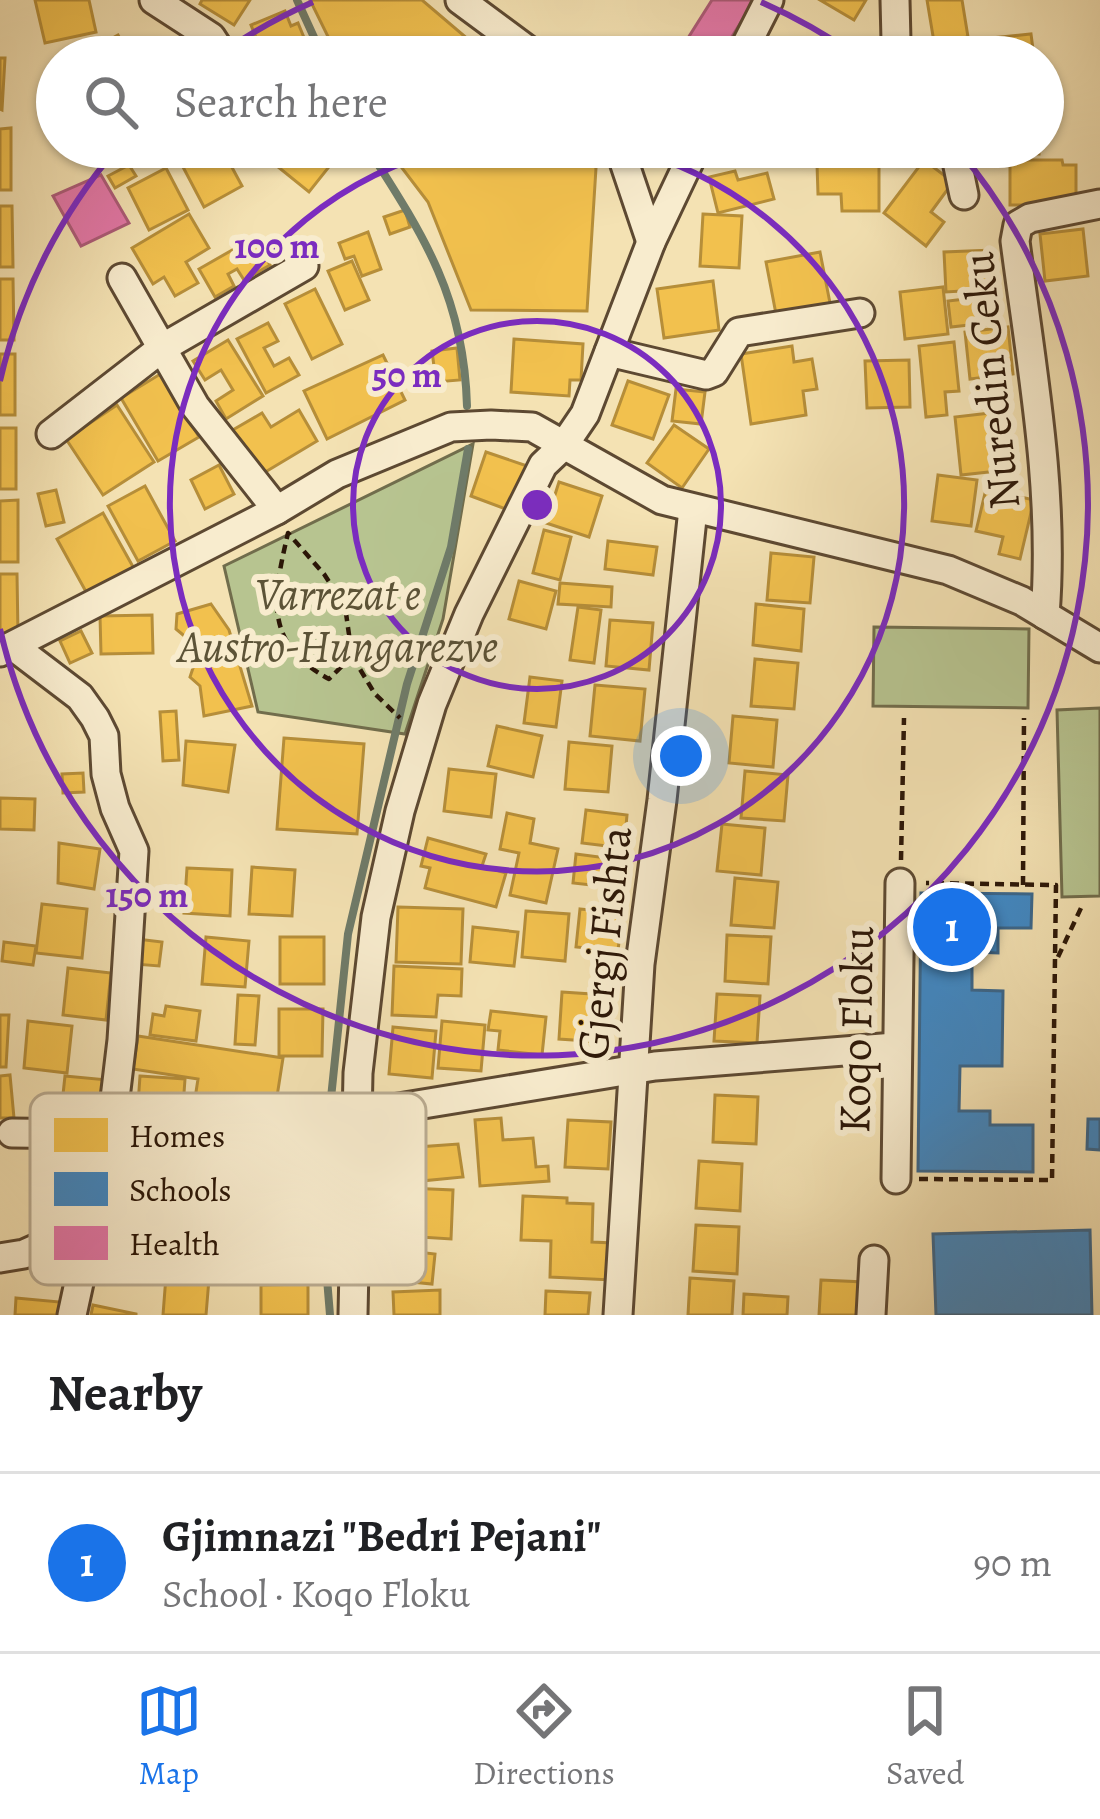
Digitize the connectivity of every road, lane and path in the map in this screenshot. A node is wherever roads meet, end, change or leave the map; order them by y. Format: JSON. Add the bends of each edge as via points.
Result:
{"nodes":[{"id":1,"x":154,"y":0,"type":"edge"},
{"id":2,"x":460,"y":0,"type":"edge"},
{"id":3,"x":769,"y":0,"type":"edge"},
{"id":4,"x":895,"y":0,"type":"edge"},
{"id":5,"x":209,"y":36,"type":"edge"},
{"id":6,"x":509,"y":36,"type":"edge"},
{"id":7,"x":751,"y":36,"type":"edge"},
{"id":8,"x":896,"y":36,"type":"edge"},
{"id":9,"x":626,"y":168,"type":"edge"},
{"id":10,"x":686,"y":168,"type":"edge"},
{"id":11,"x":958,"y":168,"type":"edge"},
{"id":12,"x":964,"y":195,"type":"dead end"},
{"id":13,"x":1100,"y":204,"type":"edge"},
{"id":14,"x":651,"y":242,"type":"junction"},
{"id":15,"x":304,"y":266,"type":"dead end"},
{"id":16,"x":122,"y":278,"type":"dead end"},
{"id":17,"x":860,"y":313,"type":"dead end"},
{"id":18,"x":162,"y":348,"type":"junction"},
{"id":19,"x":609,"y":352,"type":"junction"},
{"id":20,"x":51,"y":434,"type":"dead end"},
{"id":21,"x":564,"y":445,"type":"junction"},
{"id":22,"x":693,"y":509,"type":"junction"},
{"id":23,"x":277,"y":510,"type":"junction"},
{"id":24,"x":1045,"y":615,"type":"junction"},
{"id":25,"x":1100,"y":648,"type":"edge"},
{"id":26,"x":7,"y":649,"type":"edge"},
{"id":27,"x":352,"y":656,"type":"junction"},
{"id":28,"x":392,"y":713,"type":"dead end"},
{"id":29,"x":904,"y":718,"type":"dead end"},
{"id":30,"x":1024,"y":718,"type":"dead end"},
{"id":31,"x":900,"y":883,"type":"junction"},
{"id":32,"x":1022,"y":885,"type":"junction"},
{"id":33,"x":1081,"y":908,"type":"dead end"},
{"id":34,"x":1055,"y":962,"type":"junction"},
{"id":35,"x":895,"y":1047,"type":"junction"},
{"id":36,"x":631,"y":1069,"type":"junction"},
{"id":37,"x":116,"y":1093,"type":"edge"},
{"id":38,"x":358,"y":1093,"type":"edge"},
{"id":39,"x":426,"y":1103,"type":"edge"},
{"id":40,"x":12,"y":1133,"type":"dead end"},
{"id":41,"x":30,"y":1133,"type":"edge"},
{"id":42,"x":896,"y":1179,"type":"joint"},
{"id":43,"x":30,"y":1251,"type":"edge"},
{"id":44,"x":0,"y":1258,"type":"edge"},
{"id":45,"x":874,"y":1260,"type":"dead end"},
{"id":46,"x":79,"y":1285,"type":"edge"},
{"id":47,"x":353,"y":1285,"type":"edge"},
{"id":48,"x":72,"y":1315,"type":"edge"},
{"id":49,"x":352,"y":1315,"type":"edge"},
{"id":50,"x":618,"y":1315,"type":"edge"},
{"id":51,"x":871,"y":1315,"type":"edge"}],
"edges":[{"from":1,"to":5,"type":"street"},
{"from":2,"to":6,"type":"street"},
{"from":3,"to":7,"type":"street"},
{"from":4,"to":8,"type":"street"},
{"from":9,"to":14,"type":"street"},
{"from":10,"to":14,"type":"street"},
{"from":11,"to":12,"type":"street"},
{"from":13,"to":24,"type":"street","name":"Nuredin Ceku","via":[[1030,218],[1018,225],[1015,241],[1050,551]]},
{"from":14,"to":19,"type":"street"},
{"from":15,"to":18,"type":"street"},
{"from":16,"to":18,"type":"street"},
{"from":17,"to":19,"type":"street","via":[[739,332],[706,375]]},
{"from":18,"to":20,"type":"street"},
{"from":18,"to":23,"type":"street","via":[[195,406]]},
{"from":19,"to":21,"type":"street","via":[[586,414]]},
{"from":21,"to":22,"type":"street"},
{"from":21,"to":23,"type":"street","via":[[532,427],[451,427],[337,474]]},
{"from":21,"to":38,"type":"street","via":[[543,465],[432,704],[376,917]]},
{"from":22,"to":24,"type":"street","via":[[948,570]]},
{"from":22,"to":36,"type":"street","name":"Gjergj Fishta"},
{"from":23,"to":26,"type":"street"},
{"from":24,"to":25,"type":"street"},
{"from":26,"to":37,"type":"street","via":[[80,697],[94,718],[134,851]]},
{"from":27,"to":27,"type":"path","via":[[345,606],[288,533],[278,623],[298,662],[329,680]]},
{"from":27,"to":28,"type":"path"},
{"from":29,"to":31,"type":"path"},
{"from":30,"to":32,"type":"path"},
{"from":31,"to":32,"type":"path"},
{"from":31,"to":35,"type":"street","name":"Koqo Floku"},
{"from":32,"to":34,"type":"path","via":[[1057,885]]},
{"from":33,"to":34,"type":"path"},
{"from":34,"to":42,"type":"path","via":[[1052,1180]]},
{"from":35,"to":36,"type":"street"},
{"from":35,"to":42,"type":"street","name":"Koqo Floku"},
{"from":36,"to":39,"type":"street"},
{"from":36,"to":50,"type":"street","name":"Gjergj Fishta"},
{"from":40,"to":41,"type":"street"},
{"from":43,"to":44,"type":"street"},
{"from":45,"to":51,"type":"street"},
{"from":46,"to":48,"type":"street"},
{"from":47,"to":49,"type":"street"}]}
